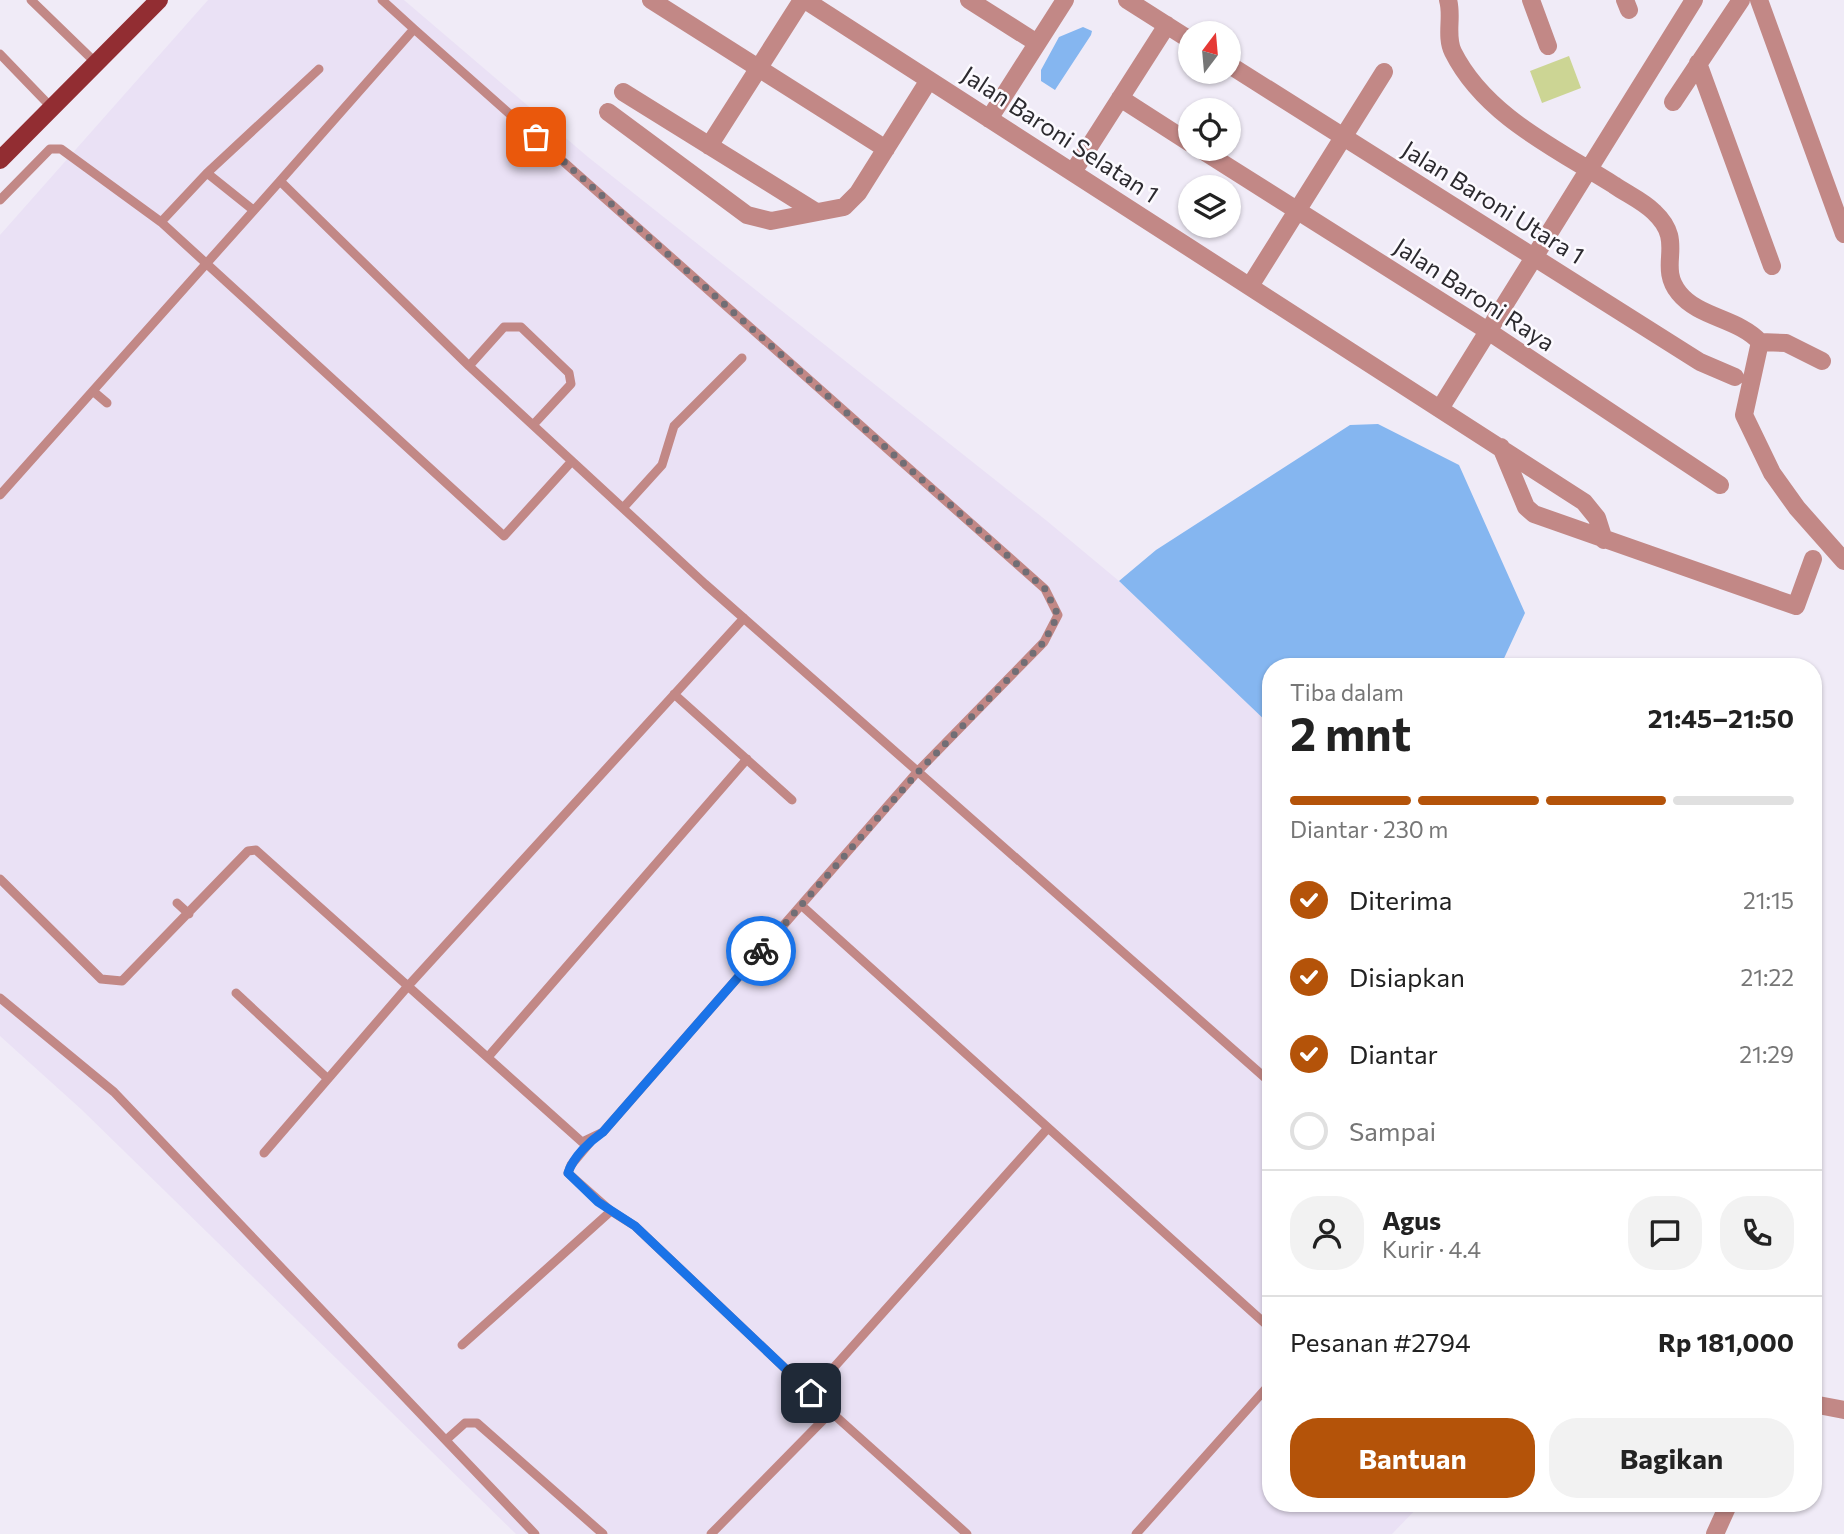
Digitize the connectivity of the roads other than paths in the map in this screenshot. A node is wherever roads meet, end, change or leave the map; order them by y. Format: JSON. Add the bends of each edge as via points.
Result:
{"nodes":[{"id":1,"x":31,"y":0,"type":"edge"},
{"id":2,"x":159,"y":0,"type":"edge"},
{"id":3,"x":382,"y":0,"type":"edge"},
{"id":4,"x":651,"y":0,"type":"edge"},
{"id":5,"x":804,"y":0,"type":"edge"},
{"id":6,"x":969,"y":0,"type":"edge"},
{"id":7,"x":1065,"y":0,"type":"edge"},
{"id":8,"x":1127,"y":0,"type":"edge"},
{"id":9,"x":1448,"y":0,"type":"edge"},
{"id":10,"x":1531,"y":0,"type":"edge"},
{"id":11,"x":1694,"y":0,"type":"edge"},
{"id":12,"x":1741,"y":0,"type":"edge"},
{"id":13,"x":1759,"y":0,"type":"edge"},
{"id":14,"x":1167,"y":25,"type":"junction"},
{"id":15,"x":414,"y":29,"type":"junction"},
{"id":16,"x":1178,"y":32,"type":"edge"},
{"id":17,"x":1037,"y":43,"type":"junction"},
{"id":18,"x":1548,"y":46,"type":"dead end"},
{"id":19,"x":0,"y":54,"type":"edge"},
{"id":20,"x":96,"y":63,"type":"junction"},
{"id":21,"x":1698,"y":63,"type":"junction"},
{"id":22,"x":759,"y":68,"type":"junction"},
{"id":23,"x":319,"y":69,"type":"dead end"},
{"id":24,"x":1241,"y":72,"type":"edge"},
{"id":25,"x":1384,"y":72,"type":"dead end"},
{"id":26,"x":929,"y":80,"type":"junction"},
{"id":27,"x":624,"y":92,"type":"dead end"},
{"id":28,"x":1120,"y":98,"type":"junction"},
{"id":29,"x":1673,"y":102,"type":"dead end"},
{"id":30,"x":52,"y":108,"type":"junction"},
{"id":31,"x":608,"y":111,"type":"dead end"},
{"id":32,"x":989,"y":119,"type":"junction"},
{"id":33,"x":1178,"y":135,"type":"edge"},
{"id":34,"x":1344,"y":137,"type":"junction"},
{"id":35,"x":709,"y":146,"type":"junction"},
{"id":36,"x":886,"y":149,"type":"junction"},
{"id":37,"x":1,"y":156,"type":"edge"},
{"id":38,"x":1219,"y":161,"type":"edge"},
{"id":39,"x":1589,"y":170,"type":"junction"},
{"id":40,"x":1073,"y":172,"type":"junction"},
{"id":41,"x":207,"y":173,"type":"junction"},
{"id":42,"x":280,"y":181,"type":"junction"},
{"id":43,"x":0,"y":200,"type":"edge"},
{"id":44,"x":252,"y":209,"type":"junction"},
{"id":45,"x":1298,"y":211,"type":"junction"},
{"id":46,"x":816,"y":212,"type":"junction"},
{"id":47,"x":161,"y":222,"type":"junction"},
{"id":48,"x":1844,"y":234,"type":"edge"},
{"id":49,"x":1534,"y":257,"type":"junction"},
{"id":50,"x":205,"y":264,"type":"junction"},
{"id":51,"x":1772,"y":266,"type":"dead end"},
{"id":52,"x":1250,"y":286,"type":"junction"},
{"id":53,"x":1488,"y":331,"type":"junction"},
{"id":54,"x":1760,"y":342,"type":"junction"},
{"id":55,"x":742,"y":358,"type":"dead end"},
{"id":56,"x":1822,"y":361,"type":"dead end"},
{"id":57,"x":469,"y":366,"type":"junction"},
{"id":58,"x":1735,"y":377,"type":"dead end"},
{"id":59,"x":94,"y":392,"type":"junction"},
{"id":60,"x":107,"y":403,"type":"dead end"},
{"id":61,"x":1441,"y":407,"type":"junction"},
{"id":62,"x":533,"y":425,"type":"junction"},
{"id":63,"x":1501,"y":447,"type":"junction"},
{"id":64,"x":572,"y":461,"type":"junction"},
{"id":65,"x":1720,"y":485,"type":"dead end"},
{"id":66,"x":0,"y":495,"type":"edge"},
{"id":67,"x":623,"y":508,"type":"junction"},
{"id":68,"x":1604,"y":540,"type":"junction"},
{"id":69,"x":1812,"y":559,"type":"dead end"},
{"id":70,"x":1844,"y":561,"type":"edge"},
{"id":71,"x":744,"y":618,"type":"junction"},
{"id":72,"x":674,"y":694,"type":"junction"},
{"id":73,"x":747,"y":759,"type":"junction"},
{"id":74,"x":919,"y":771,"type":"junction"},
{"id":75,"x":792,"y":800,"type":"dead end"},
{"id":76,"x":0,"y":879,"type":"edge"},
{"id":77,"x":177,"y":903,"type":"dead end"},
{"id":78,"x":801,"y":905,"type":"junction"},
{"id":79,"x":189,"y":914,"type":"junction"},
{"id":80,"x":408,"y":986,"type":"junction"},
{"id":81,"x":236,"y":993,"type":"dead end"},
{"id":82,"x":0,"y":998,"type":"edge"},
{"id":83,"x":488,"y":1057,"type":"junction"},
{"id":84,"x":1262,"y":1075,"type":"edge"},
{"id":85,"x":327,"y":1079,"type":"junction"},
{"id":86,"x":1048,"y":1128,"type":"junction"},
{"id":87,"x":592,"y":1140,"type":"junction"},
{"id":88,"x":264,"y":1153,"type":"dead end"},
{"id":89,"x":611,"y":1211,"type":"junction"},
{"id":90,"x":1262,"y":1321,"type":"edge"},
{"id":91,"x":462,"y":1345,"type":"dead end"},
{"id":92,"x":811,"y":1393,"type":"junction"},
{"id":93,"x":1262,"y":1393,"type":"edge"},
{"id":94,"x":1822,"y":1406,"type":"edge"},
{"id":95,"x":1844,"y":1410,"type":"edge"},
{"id":96,"x":831,"y":1412,"type":"junction"},
{"id":97,"x":446,"y":1440,"type":"junction"},
{"id":98,"x":1725,"y":1512,"type":"edge"},
{"id":99,"x":535,"y":1534,"type":"edge"},
{"id":100,"x":603,"y":1534,"type":"edge"},
{"id":101,"x":711,"y":1534,"type":"edge"},
{"id":102,"x":967,"y":1534,"type":"edge"},
{"id":103,"x":1136,"y":1534,"type":"edge"},
{"id":104,"x":1715,"y":1534,"type":"edge"}],
"edges":[{"from":1,"to":20,"type":"lane"},
{"from":2,"to":20,"type":"main road"},
{"from":3,"to":15,"type":"lane"},
{"from":4,"to":22,"type":"street"},
{"from":5,"to":22,"type":"street"},
{"from":5,"to":26,"type":"street","name":"Jalan Baroni Selatan 1"},
{"from":6,"to":17,"type":"street"},
{"from":7,"to":17,"type":"street"},
{"from":8,"to":14,"type":"street"},
{"from":9,"to":39,"type":"street","via":[[1451,50],[1472,82],[1537,140]]},
{"from":10,"to":18,"type":"street"},
{"from":11,"to":39,"type":"street"},
{"from":12,"to":21,"type":"street"},
{"from":13,"to":48,"type":"street"},
{"from":14,"to":16,"type":"street"},
{"from":14,"to":28,"type":"street"},
{"from":15,"to":42,"type":"lane"},
{"from":15,"to":74,"type":"lane","via":[[1045,589],[1058,615],[1044,642]]},
{"from":17,"to":32,"type":"street"},
{"from":19,"to":30,"type":"lane"},
{"from":20,"to":30,"type":"main road"},
{"from":21,"to":29,"type":"street"},
{"from":21,"to":51,"type":"street"},
{"from":22,"to":35,"type":"street"},
{"from":22,"to":36,"type":"street"},
{"from":23,"to":41,"type":"lane"},
{"from":24,"to":34,"type":"street","name":"Jalan Baroni Utara 1"},
{"from":25,"to":34,"type":"street"},
{"from":26,"to":32,"type":"street","name":"Jalan Baroni Selatan 1"},
{"from":26,"to":36,"type":"street"},
{"from":27,"to":35,"type":"street"},
{"from":28,"to":33,"type":"street"},
{"from":28,"to":40,"type":"street"},
{"from":30,"to":37,"type":"main road"},
{"from":31,"to":46,"type":"street","via":[[747,215],[771,221]]},
{"from":32,"to":40,"type":"street","name":"Jalan Baroni Selatan 1"},
{"from":34,"to":45,"type":"street"},
{"from":34,"to":49,"type":"street","name":"Jalan Baroni Utara 1"},
{"from":35,"to":46,"type":"street"},
{"from":36,"to":46,"type":"street","via":[[844,207]]},
{"from":38,"to":45,"type":"street","name":"Jalan Baroni Raya"},
{"from":39,"to":49,"type":"street"},
{"from":39,"to":54,"type":"street","via":[[1653,210],[1669,228],[1669,273],[1681,296],[1752,333]]},
{"from":40,"to":52,"type":"street","name":"Jalan Baroni Selatan 1"},
{"from":41,"to":44,"type":"lane"},
{"from":41,"to":47,"type":"lane"},
{"from":42,"to":44,"type":"lane"},
{"from":42,"to":57,"type":"lane"},
{"from":43,"to":47,"type":"lane","via":[[40,156],[61,149]]},
{"from":44,"to":50,"type":"lane"},
{"from":45,"to":52,"type":"street"},
{"from":45,"to":53,"type":"street","name":"Jalan Baroni Raya"},
{"from":47,"to":50,"type":"lane"},
{"from":49,"to":53,"type":"street"},
{"from":49,"to":58,"type":"street","name":"Jalan Baroni Utara 1","via":[[1700,362]]},
{"from":50,"to":59,"type":"lane"},
{"from":50,"to":64,"type":"lane","via":[[506,538]]},
{"from":52,"to":61,"type":"street","name":"Jalan Baroni Selatan 1"},
{"from":53,"to":61,"type":"street"},
{"from":53,"to":65,"type":"street","name":"Jalan Baroni Raya"},
{"from":54,"to":56,"type":"street","via":[[1787,343]]},
{"from":54,"to":70,"type":"street","via":[[1744,415],[1772,473]]},
{"from":55,"to":67,"type":"lane","via":[[674,426],[662,466]]},
{"from":57,"to":62,"type":"lane"},
{"from":57,"to":62,"type":"lane","via":[[504,327],[521,327],[571,379]]},
{"from":59,"to":60,"type":"lane"},
{"from":59,"to":66,"type":"lane"},
{"from":61,"to":63,"type":"street","name":"Jalan Baroni Selatan 1"},
{"from":62,"to":64,"type":"lane"},
{"from":63,"to":68,"type":"street","name":"Jalan Baroni Selatan 1","via":[[1584,502],[1597,518]]},
{"from":63,"to":68,"type":"street","via":[[1526,507]]},
{"from":64,"to":67,"type":"lane"},
{"from":67,"to":71,"type":"lane"},
{"from":68,"to":69,"type":"street","via":[[1796,607]]},
{"from":71,"to":72,"type":"lane"},
{"from":71,"to":74,"type":"lane"},
{"from":72,"to":73,"type":"lane"},
{"from":72,"to":80,"type":"lane"},
{"from":73,"to":75,"type":"lane"},
{"from":73,"to":83,"type":"lane"},
{"from":74,"to":78,"type":"lane"},
{"from":74,"to":84,"type":"lane"},
{"from":76,"to":79,"type":"lane","via":[[101,979],[110,982],[121,981]]},
{"from":77,"to":79,"type":"lane"},
{"from":78,"to":86,"type":"lane"},
{"from":78,"to":87,"type":"lane"},
{"from":79,"to":80,"type":"lane","via":[[248,850],[257,850]]},
{"from":80,"to":83,"type":"lane"},
{"from":80,"to":85,"type":"lane"},
{"from":81,"to":85,"type":"lane"},
{"from":82,"to":97,"type":"lane","via":[[114,1092]]},
{"from":83,"to":87,"type":"lane","via":[[582,1142]]},
{"from":85,"to":88,"type":"lane"},
{"from":86,"to":90,"type":"lane"},
{"from":86,"to":92,"type":"lane"},
{"from":87,"to":89,"type":"lane","via":[[568,1173]]},
{"from":89,"to":91,"type":"lane"},
{"from":89,"to":92,"type":"lane","via":[[635,1226]]},
{"from":92,"to":96,"type":"lane"},
{"from":93,"to":103,"type":"lane"},
{"from":94,"to":95,"type":"street"},
{"from":96,"to":101,"type":"lane"},
{"from":96,"to":102,"type":"lane"},
{"from":97,"to":99,"type":"lane"},
{"from":97,"to":100,"type":"lane","via":[[465,1423],[477,1423]]},
{"from":98,"to":104,"type":"street"}]}
